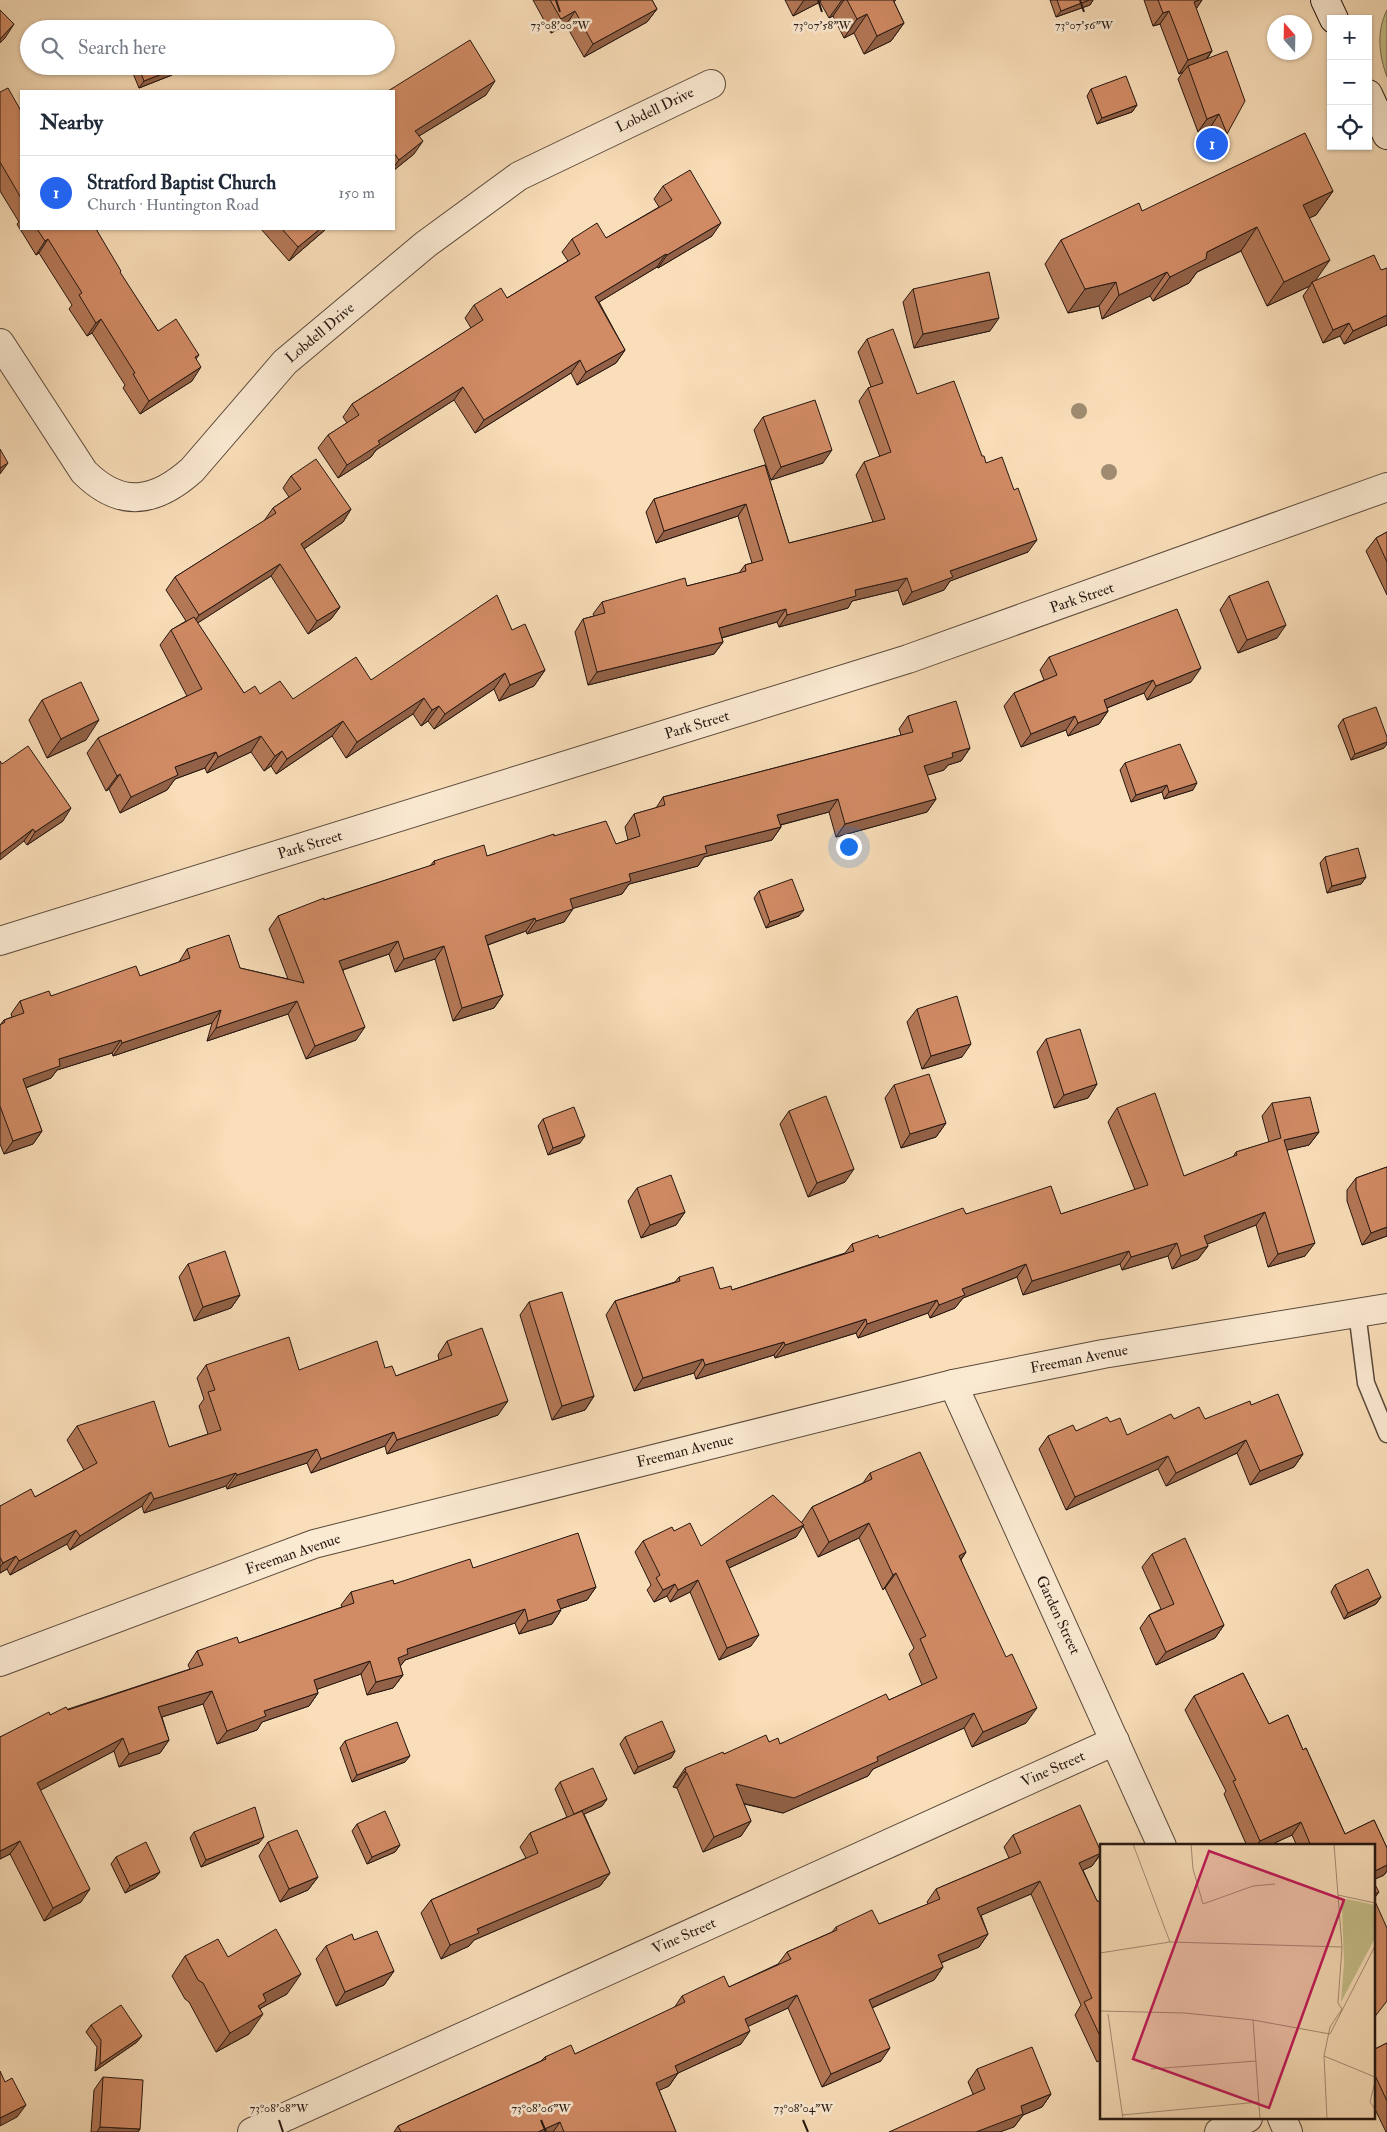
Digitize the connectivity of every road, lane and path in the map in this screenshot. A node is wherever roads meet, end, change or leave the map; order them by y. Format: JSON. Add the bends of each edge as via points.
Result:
{"nodes":[{"id":1,"x":1325,"y":0,"type":"edge"},
{"id":2,"x":1332,"y":15,"type":"edge"},
{"id":3,"x":711,"y":84,"type":"dead end"},
{"id":4,"x":1372,"y":103,"type":"edge"},
{"id":5,"x":1387,"y":135,"type":"edge"},
{"id":6,"x":0,"y":343,"type":"edge"},
{"id":7,"x":1387,"y":487,"type":"edge"},
{"id":8,"x":0,"y":941,"type":"edge"},
{"id":9,"x":1387,"y":1308,"type":"edge"},
{"id":10,"x":1357,"y":1312,"type":"junction"},
{"id":11,"x":953,"y":1384,"type":"junction"},
{"id":12,"x":1387,"y":1434,"type":"edge"},
{"id":13,"x":0,"y":1662,"type":"edge"},
{"id":14,"x":1116,"y":1741,"type":"junction"},
{"id":15,"x":1161,"y":1844,"type":"edge"},
{"id":16,"x":1244,"y":2120,"type":"edge"},
{"id":17,"x":1283,"y":2120,"type":"edge"},
{"id":18,"x":252,"y":2132,"type":"edge"},
{"id":19,"x":1219,"y":2132,"type":"edge"},
{"id":20,"x":1288,"y":2132,"type":"edge"}],
"edges":[{"from":1,"to":2,"type":"street"},
{"from":3,"to":6,"type":"street","name":"Lobdell Drive","via":[[519,176],[426,244],[286,362],[192,470],[176,485],[159,494],[140,498],[123,496],[96,484],[84,472]]},
{"from":4,"to":5,"type":"street"},
{"from":7,"to":8,"type":"street","name":"Park Street","via":[[908,659]]},
{"from":9,"to":10,"type":"street","name":"Freeman Avenue"},
{"from":10,"to":11,"type":"street","name":"Freeman Avenue","via":[[1103,1354]]},
{"from":10,"to":12,"type":"lane","via":[[1366,1383]]},
{"from":11,"to":13,"type":"street","name":"Freeman Avenue","via":[[314,1544]]},
{"from":11,"to":14,"type":"street","name":"Garden Street"},
{"from":14,"to":15,"type":"street","name":"Garden Street"},
{"from":14,"to":18,"type":"street","name":"Vine Street"},
{"from":16,"to":19,"type":"street"},
{"from":17,"to":20,"type":"street"}]}
